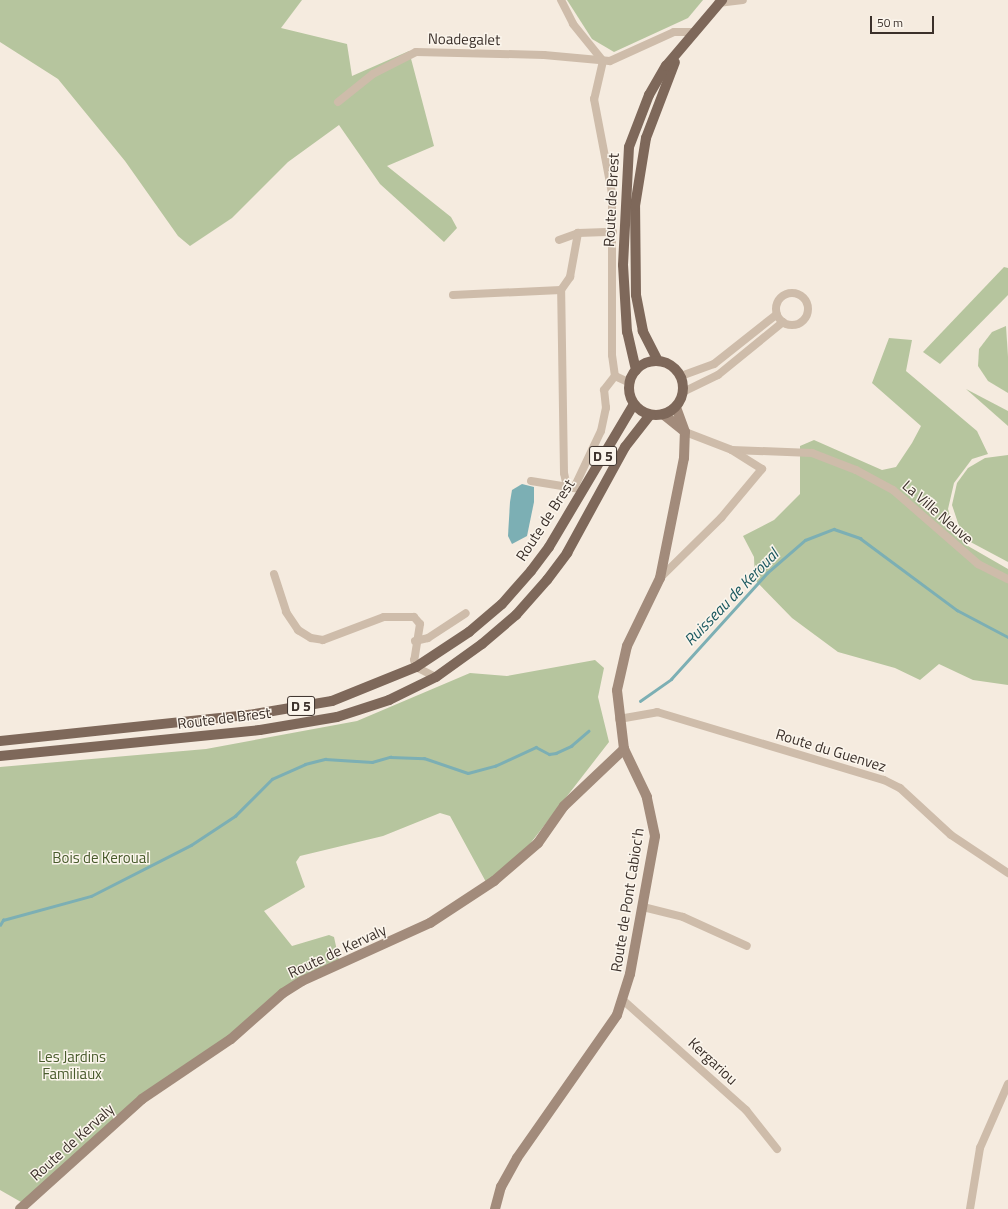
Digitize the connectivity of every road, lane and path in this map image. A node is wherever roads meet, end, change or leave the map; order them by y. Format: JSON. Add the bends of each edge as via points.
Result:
{"nodes":[{"id":1,"x":561,"y":0,"type":"edge"},
{"id":2,"x":743,"y":0,"type":"edge"},
{"id":3,"x":720,"y":2,"type":"edge"},
{"id":4,"x":691,"y":32,"type":"junction"},
{"id":5,"x":683,"y":44,"type":"junction"},
{"id":6,"x":603,"y":61,"type":"junction"},
{"id":7,"x":338,"y":102,"type":"dead end"},
{"id":8,"x":613,"y":232,"type":"junction"},
{"id":9,"x":578,"y":233,"type":"junction"},
{"id":10,"x":559,"y":240,"type":"dead end"},
{"id":11,"x":561,"y":290,"type":"junction"},
{"id":12,"x":453,"y":295,"type":"dead end"},
{"id":13,"x":777,"y":314,"type":"junction"},
{"id":14,"x":783,"y":322,"type":"junction"},
{"id":15,"x":658,"y":361,"type":"junction"},
{"id":16,"x":636,"y":370,"type":"junction"},
{"id":17,"x":615,"y":376,"type":"junction"},
{"id":18,"x":681,"y":376,"type":"junction"},
{"id":19,"x":630,"y":383,"type":"junction"},
{"id":20,"x":683,"y":392,"type":"junction"},
{"id":21,"x":634,"y":404,"type":"junction"},
{"id":22,"x":676,"y":407,"type":"junction"},
{"id":23,"x":663,"y":414,"type":"junction"},
{"id":24,"x":650,"y":415,"type":"junction"},
{"id":25,"x":685,"y":432,"type":"junction"},
{"id":26,"x":732,"y":450,"type":"junction"},
{"id":27,"x":531,"y":481,"type":"dead end"},
{"id":28,"x":568,"y":487,"type":"junction"},
{"id":29,"x":274,"y":574,"type":"dead end"},
{"id":30,"x":660,"y":578,"type":"junction"},
{"id":31,"x":1008,"y":580,"type":"edge"},
{"id":32,"x":466,"y":613,"type":"dead end"},
{"id":33,"x":415,"y":641,"type":"junction"},
{"id":34,"x":416,"y":667,"type":"junction"},
{"id":35,"x":436,"y":677,"type":"junction"},
{"id":36,"x":619,"y":719,"type":"junction"},
{"id":37,"x":0,"y":741,"type":"edge"},
{"id":38,"x":624,"y":750,"type":"junction"},
{"id":39,"x":0,"y":756,"type":"edge"},
{"id":40,"x":1008,"y":873,"type":"edge"},
{"id":41,"x":643,"y":908,"type":"junction"},
{"id":42,"x":747,"y":946,"type":"dead end"},
{"id":43,"x":624,"y":1001,"type":"junction"},
{"id":44,"x":1008,"y":1084,"type":"edge"},
{"id":45,"x":776,"y":1149,"type":"dead end"},
{"id":46,"x":20,"y":1209,"type":"edge"},
{"id":47,"x":495,"y":1209,"type":"edge"},
{"id":48,"x":970,"y":1209,"type":"edge"}],
"edges":[{"from":1,"to":6,"type":"street","via":[[573,24]]},
{"from":2,"to":3,"type":"street"},
{"from":3,"to":4,"type":"main road","name":"Route de Brest"},
{"from":4,"to":5,"type":"main road","name":"Route de Brest"},
{"from":4,"to":6,"type":"street","via":[[674,32]]},
{"from":5,"to":15,"type":"main road","name":"Route de Brest","via":[[646,138],[636,192],[636,295],[643,331]]},
{"from":5,"to":16,"type":"main road","name":"Route de Brest","via":[[649,95],[629,147],[623,265],[627,332]]},
{"from":6,"to":7,"type":"street","name":"Noadegalet","via":[[544,55],[416,52],[373,74]]},
{"from":6,"to":8,"type":"street","via":[[594,99],[611,187]]},
{"from":8,"to":9,"type":"street"},
{"from":8,"to":17,"type":"street","via":[[612,355]]},
{"from":9,"to":10,"type":"street"},
{"from":9,"to":11,"type":"street","via":[[570,277]]},
{"from":11,"to":12,"type":"street"},
{"from":11,"to":28,"type":"street","via":[[564,473]]},
{"from":13,"to":14,"type":"street"},
{"from":13,"to":14,"type":"street","via":[[776,305],[783,295],[794,292],[805,298],[809,308],[804,320],[795,325]]},
{"from":13,"to":18,"type":"street","via":[[714,364]]},
{"from":14,"to":20,"type":"street","via":[[718,375]]},
{"from":15,"to":16,"type":"main road"},
{"from":15,"to":18,"type":"main road","via":[[671,366]]},
{"from":16,"to":19,"type":"main road"},
{"from":17,"to":19,"type":"street"},
{"from":17,"to":28,"type":"street","via":[[604,390],[606,408],[590,458],[574,488]]},
{"from":18,"to":20,"type":"main road"},
{"from":19,"to":21,"type":"main road"},
{"from":20,"to":22,"type":"main road"},
{"from":21,"to":24,"type":"main road"},
{"from":21,"to":34,"type":"main road","name":"Route de Brest","number":"D 5","via":[[550,547],[531,571],[502,604],[469,632]]},
{"from":22,"to":23,"type":"main road"},
{"from":22,"to":25,"type":"street","name":"Route de Pont Cabioc'h"},
{"from":23,"to":24,"type":"main road"},
{"from":23,"to":25,"type":"street"},
{"from":24,"to":35,"type":"main road","name":"Route de Brest","number":"D 5","via":[[625,447],[567,553],[547,580],[494,634]]},
{"from":25,"to":26,"type":"street"},
{"from":25,"to":30,"type":"street","name":"Route de Pont Cabioc'h","via":[[684,458]]},
{"from":26,"to":30,"type":"street","via":[[762,469],[721,518]]},
{"from":26,"to":31,"type":"street","name":"La Ville Neuve","via":[[812,453],[856,470],[893,490],[978,564]]},
{"from":27,"to":28,"type":"street"},
{"from":29,"to":33,"type":"street","via":[[286,612],[298,630],[311,638],[323,640],[384,617],[406,615],[414,617],[420,624]]},
{"from":30,"to":36,"type":"street","name":"Route de Pont Cabioc'h","via":[[621,663],[617,690]]},
{"from":32,"to":33,"type":"street","via":[[428,638]]},
{"from":33,"to":34,"type":"street"},
{"from":34,"to":35,"type":"street"},
{"from":34,"to":37,"type":"main road","name":"Route de Brest","number":"D 5","via":[[332,701],[249,715]]},
{"from":35,"to":39,"type":"main road","name":"Route de Brest","number":"D 5","via":[[389,700],[337,717],[260,730]]},
{"from":36,"to":38,"type":"street","name":"Route de Pont Cabioc'h"},
{"from":36,"to":40,"type":"street","name":"Route du Guenvez","via":[[657,712],[884,780],[900,788],[951,835]]},
{"from":38,"to":41,"type":"street","name":"Route de Pont Cabioc'h","via":[[654,817],[656,836]]},
{"from":38,"to":46,"type":"street","name":"Route de Kervaly","via":[[564,806],[538,843],[494,881],[430,924],[283,993],[231,1039],[142,1100]]},
{"from":41,"to":42,"type":"street","via":[[683,917]]},
{"from":41,"to":43,"type":"street","name":"Route de Pont Cabioc'h"},
{"from":43,"to":45,"type":"street","name":"Kergariou","via":[[746,1110]]},
{"from":43,"to":47,"type":"street","name":"Route de Pont Cabioc'h","via":[[609,1028],[509,1171]]},
{"from":44,"to":48,"type":"street","via":[[980,1148]]}]}
